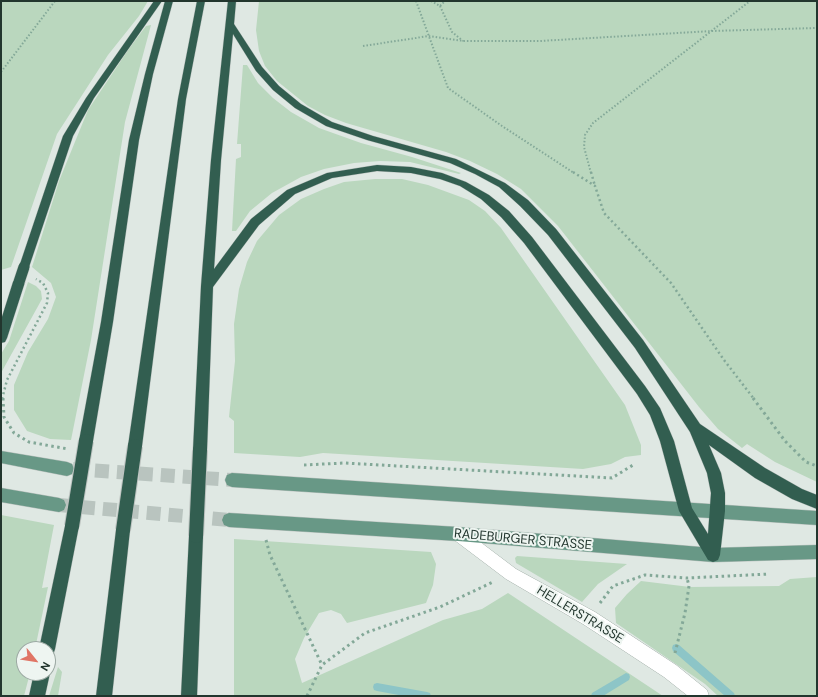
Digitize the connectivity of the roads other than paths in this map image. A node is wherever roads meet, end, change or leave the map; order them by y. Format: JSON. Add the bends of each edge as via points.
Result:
{"nodes":[{"id":1,"x":158,"y":1,"type":"edge"},
{"id":2,"x":169,"y":1,"type":"edge"},
{"id":3,"x":201,"y":1,"type":"edge"},
{"id":4,"x":232,"y":1,"type":"edge"},
{"id":5,"x":229,"y":23,"type":"junction"},
{"id":6,"x":207,"y":286,"type":"junction"},
{"id":7,"x":1,"y":338,"type":"edge"},
{"id":8,"x":695,"y":428,"type":"junction"},
{"id":9,"x":1,"y":457,"type":"edge"},
{"id":10,"x":67,"y":469,"type":"tunnel mouth"},
{"id":11,"x":232,"y":480,"type":"tunnel mouth"},
{"id":12,"x":1,"y":495,"type":"edge"},
{"id":13,"x":817,"y":502,"type":"edge"},
{"id":14,"x":59,"y":505,"type":"tunnel mouth"},
{"id":15,"x":686,"y":511,"type":"junction"},
{"id":16,"x":718,"y":511,"type":"junction"},
{"id":17,"x":817,"y":518,"type":"edge"},
{"id":18,"x":229,"y":520,"type":"tunnel mouth"},
{"id":19,"x":458,"y":534,"type":"junction"},
{"id":20,"x":817,"y":552,"type":"edge"},
{"id":21,"x":713,"y":554,"type":"junction"},
{"id":22,"x":49,"y":641,"type":"edge"},
{"id":23,"x":40,"y":681,"type":"edge"},
{"id":24,"x":37,"y":696,"type":"edge"},
{"id":25,"x":104,"y":696,"type":"edge"},
{"id":26,"x":189,"y":696,"type":"edge"},
{"id":27,"x":701,"y":696,"type":"edge"}],
"edges":[{"from":1,"to":7,"type":"highway","bridge":true,"via":[[102,79],[68,136]]},
{"from":2,"to":22,"type":"highway","bridge":true,"via":[[134,140],[107,322],[72,526]]},
{"from":3,"to":25,"type":"highway","bridge":true,"via":[[182,99],[123,530]]},
{"from":4,"to":5,"type":"highway"},
{"from":5,"to":6,"type":"highway"},
{"from":5,"to":8,"type":"highway","via":[[259,69],[276,88],[298,106],[336,126],[466,166],[502,185],[524,202],[552,232],[634,338]]},
{"from":6,"to":15,"type":"highway","via":[[255,222],[291,192],[330,175],[377,168],[405,169],[442,176],[463,184],[485,197],[510,219],[641,390],[655,412],[667,441]]},
{"from":6,"to":26,"type":"highway","bridge":true},
{"from":8,"to":13,"type":"highway","via":[[760,473]]},
{"from":8,"to":16,"type":"highway","via":[[714,473]]},
{"from":9,"to":10,"type":"main road"},
{"from":11,"to":15,"type":"main road"},
{"from":12,"to":14,"type":"main road"},
{"from":15,"to":16,"type":"main road"},
{"from":15,"to":21,"type":"highway"},
{"from":16,"to":17,"type":"main road"},
{"from":16,"to":21,"type":"highway"},
{"from":18,"to":19,"type":"main road","name":"RADEBURGER STRASSE"},
{"from":19,"to":21,"type":"main road","name":"RADEBURGER STRASSE"},
{"from":19,"to":27,"type":"street","name":"HELLERSTRASSE","via":[[511,574],[589,618],[670,671]]},
{"from":20,"to":21,"type":"main road","name":"RADEBURGER STRASSE"},
{"from":23,"to":24,"type":"highway"}]}
